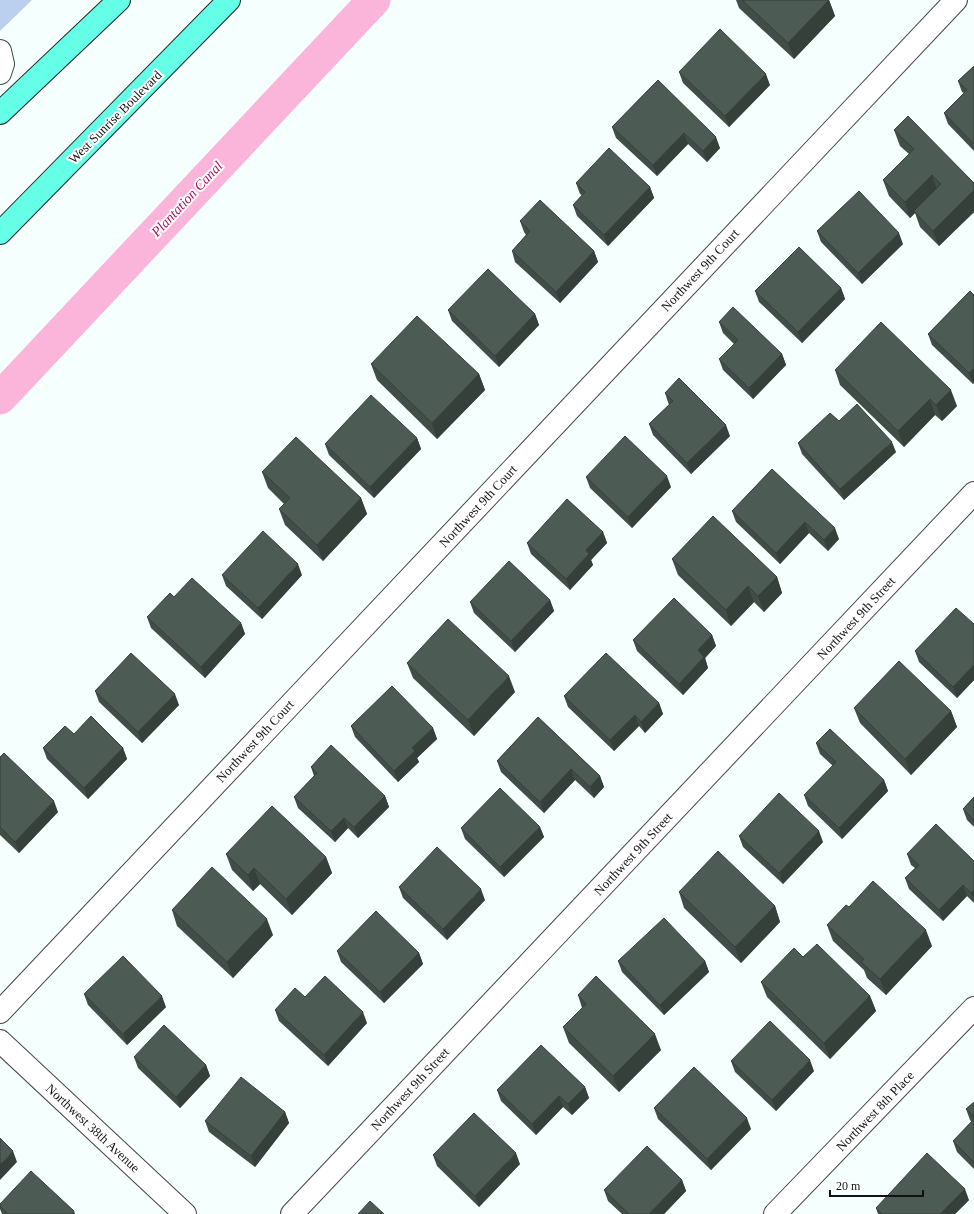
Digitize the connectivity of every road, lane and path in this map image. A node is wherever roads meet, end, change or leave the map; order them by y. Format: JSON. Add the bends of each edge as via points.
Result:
{"nodes":[{"id":1,"x":119,"y":0,"type":"edge"},
{"id":2,"x":229,"y":0,"type":"edge"},
{"id":3,"x":956,"y":0,"type":"edge"},
{"id":4,"x":0,"y":51,"type":"edge"},
{"id":5,"x":0,"y":73,"type":"edge"},
{"id":6,"x":0,"y":113,"type":"edge"},
{"id":7,"x":0,"y":233,"type":"edge"},
{"id":8,"x":974,"y":493,"type":"edge"},
{"id":9,"x":974,"y":1008,"type":"edge"},
{"id":10,"x":0,"y":1012,"type":"edge"},
{"id":11,"x":0,"y":1041,"type":"edge"},
{"id":12,"x":185,"y":1214,"type":"edge"},
{"id":13,"x":292,"y":1214,"type":"edge"},
{"id":14,"x":775,"y":1214,"type":"edge"}],
"edges":[{"from":1,"to":6,"type":"main road"},
{"from":2,"to":7,"type":"main road","name":"West Sunrise Boulevard"},
{"from":3,"to":10,"type":"street","name":"Northwest 9th Court"},
{"from":4,"to":5,"type":"street","via":[[3,64]]},
{"from":8,"to":13,"type":"street","name":"Northwest 9th Street"},
{"from":9,"to":14,"type":"street","name":"Northwest 8th Place"},
{"from":11,"to":12,"type":"street","name":"Northwest 38th Avenue"}]}
